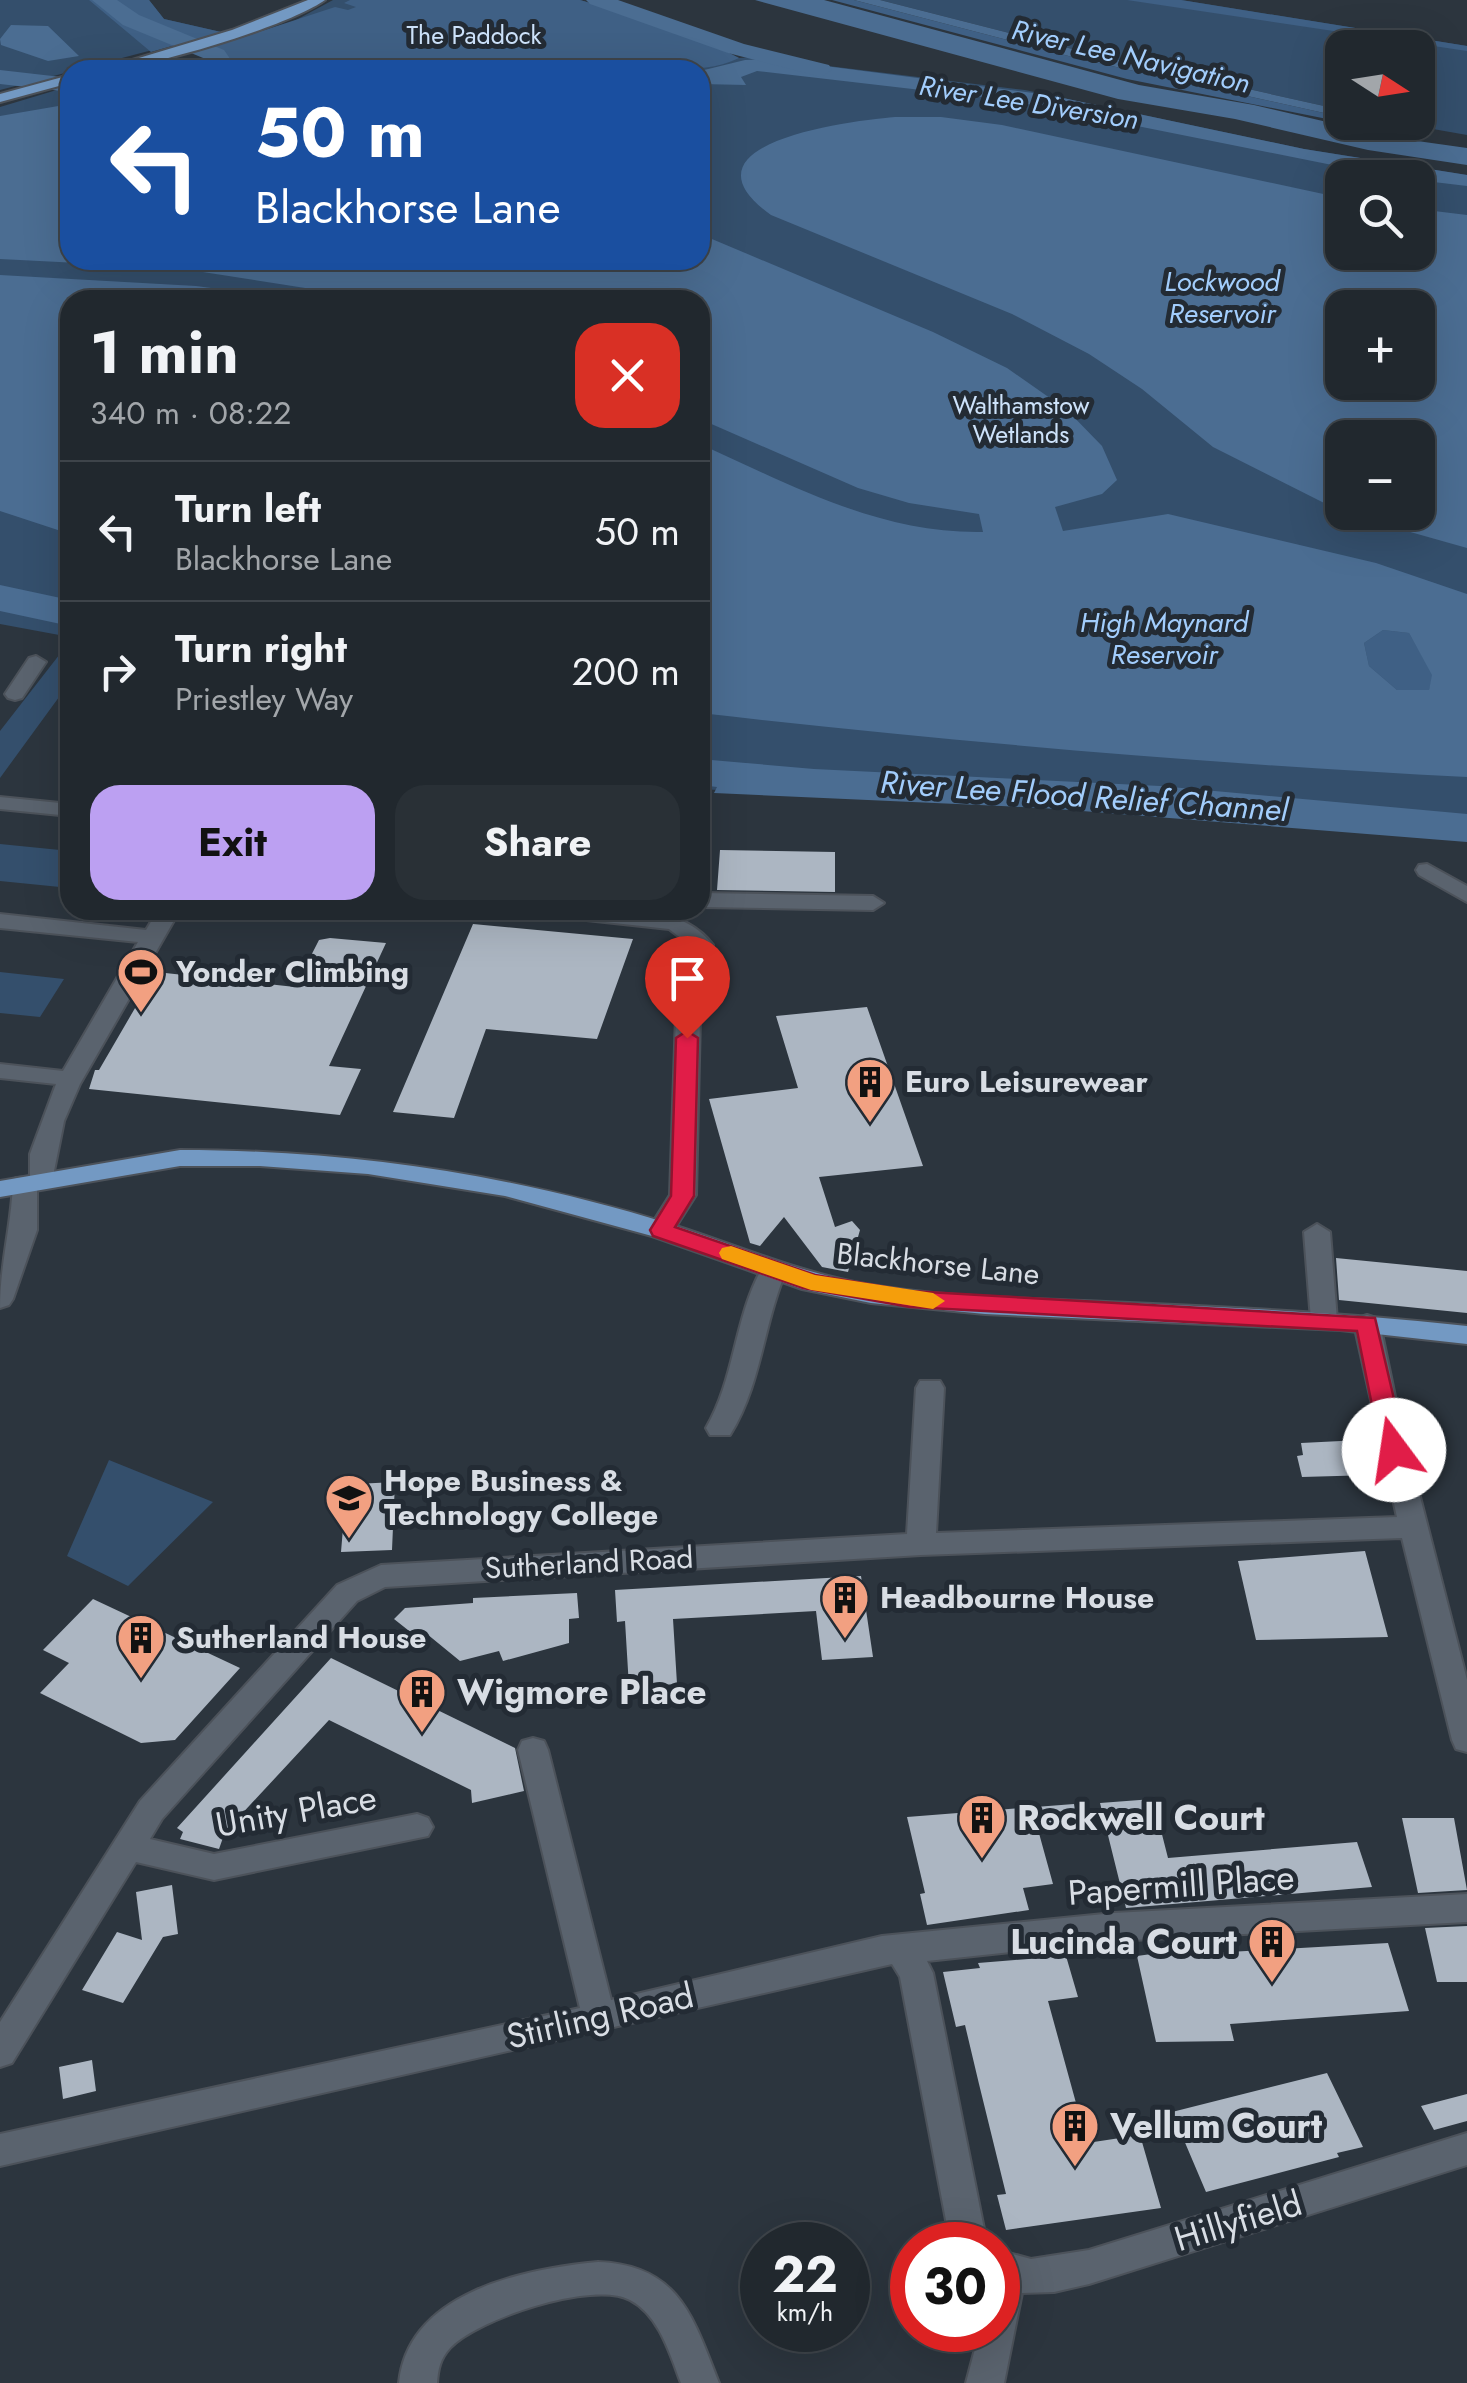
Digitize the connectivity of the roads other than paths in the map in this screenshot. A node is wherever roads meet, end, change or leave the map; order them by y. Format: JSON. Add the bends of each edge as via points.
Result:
{"nodes":[{"id":1,"x":318,"y":0,"type":"edge"},
{"id":2,"x":143,"y":60,"type":"edge"},
{"id":3,"x":60,"y":82,"type":"edge"},
{"id":4,"x":0,"y":98,"type":"edge"},
{"id":5,"x":36,"y":662,"type":"dead end"},
{"id":6,"x":12,"y":688,"type":"edge"},
{"id":7,"x":0,"y":803,"type":"edge"},
{"id":8,"x":60,"y":809,"type":"edge"},
{"id":9,"x":1427,"y":870,"type":"dead end"},
{"id":10,"x":1467,"y":895,"type":"edge"},
{"id":11,"x":710,"y":900,"type":"edge"},
{"id":12,"x":874,"y":903,"type":"dead end"},
{"id":13,"x":163,"y":920,"type":"edge"},
{"id":14,"x":683,"y":920,"type":"edge"},
{"id":15,"x":0,"y":921,"type":"edge"},
{"id":16,"x":154,"y":937,"type":"junction"},
{"id":17,"x":0,"y":1071,"type":"edge"},
{"id":18,"x":72,"y":1079,"type":"junction"},
{"id":19,"x":22,"y":1184,"type":"edge"},
{"id":20,"x":662,"y":1230,"type":"junction"},
{"id":21,"x":1317,"y":1232,"type":"dead end"},
{"id":22,"x":774,"y":1269,"type":"junction"},
{"id":23,"x":5,"y":1287,"type":"edge"},
{"id":24,"x":1324,"y":1320,"type":"junction"},
{"id":25,"x":1367,"y":1324,"type":"junction"},
{"id":26,"x":1467,"y":1336,"type":"edge"},
{"id":27,"x":930,"y":1388,"type":"dead end"},
{"id":28,"x":720,"y":1428,"type":"dead end"},
{"id":29,"x":1413,"y":1527,"type":"junction"},
{"id":30,"x":920,"y":1544,"type":"junction"},
{"id":31,"x":1467,"y":1740,"type":"edge"},
{"id":32,"x":532,"y":1750,"type":"dead end"},
{"id":33,"x":418,"y":1828,"type":"dead end"},
{"id":34,"x":129,"y":1847,"type":"junction"},
{"id":35,"x":1467,"y":1908,"type":"edge"},
{"id":36,"x":902,"y":1950,"type":"junction"},
{"id":37,"x":599,"y":2018,"type":"junction"},
{"id":38,"x":0,"y":2052,"type":"edge"},
{"id":39,"x":1467,"y":2149,"type":"edge"},
{"id":40,"x":0,"y":2150,"type":"edge"},
{"id":41,"x":963,"y":2222,"type":"edge"},
{"id":42,"x":1020,"y":2274,"type":"edge"},
{"id":43,"x":993,"y":2352,"type":"edge"},
{"id":44,"x":418,"y":2383,"type":"edge"},
{"id":45,"x":700,"y":2383,"type":"edge"},
{"id":46,"x":985,"y":2383,"type":"edge"}],
"edges":[{"from":1,"to":2,"type":"main road"},
{"from":3,"to":4,"type":"main road"},
{"from":5,"to":6,"type":"street"},
{"from":7,"to":8,"type":"street"},
{"from":9,"to":10,"type":"street"},
{"from":11,"to":12,"type":"street"},
{"from":13,"to":16,"type":"street"},
{"from":14,"to":20,"type":"street","via":[[703,956],[688,1016],[683,1196]]},
{"from":15,"to":16,"type":"street"},
{"from":16,"to":18,"type":"street"},
{"from":17,"to":18,"type":"street"},
{"from":18,"to":19,"type":"street","via":[[56,1107],[41,1162]]},
{"from":19,"to":20,"type":"main road","name":"Blackhorse Lane","via":[[180,1158],[368,1166],[506,1188]]},
{"from":19,"to":23,"type":"street","via":[[24,1230]]},
{"from":20,"to":22,"type":"main road","name":"Blackhorse Lane"},
{"from":21,"to":24,"type":"street"},
{"from":22,"to":24,"type":"main road","name":"Blackhorse Lane","via":[[910,1299]]},
{"from":22,"to":28,"type":"street","via":[[760,1293],[732,1409]]},
{"from":24,"to":25,"type":"main road","name":"Blackhorse Lane"},
{"from":25,"to":26,"type":"main road","name":"Blackhorse Lane"},
{"from":25,"to":29,"type":"street"},
{"from":27,"to":30,"type":"street"},
{"from":29,"to":30,"type":"street","name":"Sutherland Road"},
{"from":29,"to":31,"type":"street"},
{"from":30,"to":34,"type":"street","name":"Sutherland Road","via":[[371,1579],[347,1593],[196,1756]]},
{"from":32,"to":37,"type":"street"},
{"from":33,"to":34,"type":"street","name":"Unity Place","via":[[214,1867]]},
{"from":34,"to":38,"type":"street","name":"Sutherland Road"},
{"from":35,"to":36,"type":"street","name":"Papermill Place","via":[[1114,1927]]},
{"from":36,"to":37,"type":"street","name":"Stirling Road"},
{"from":36,"to":41,"type":"street","via":[[916,1974]]},
{"from":37,"to":40,"type":"street","name":"Stirling Road"},
{"from":39,"to":42,"type":"street","name":"Hillyfield","via":[[1089,2267],[1042,2278]]},
{"from":43,"to":46,"type":"street"},
{"from":44,"to":45,"type":"street","via":[[424,2351],[468,2311],[585,2277],[616,2276],[660,2300]]}]}
